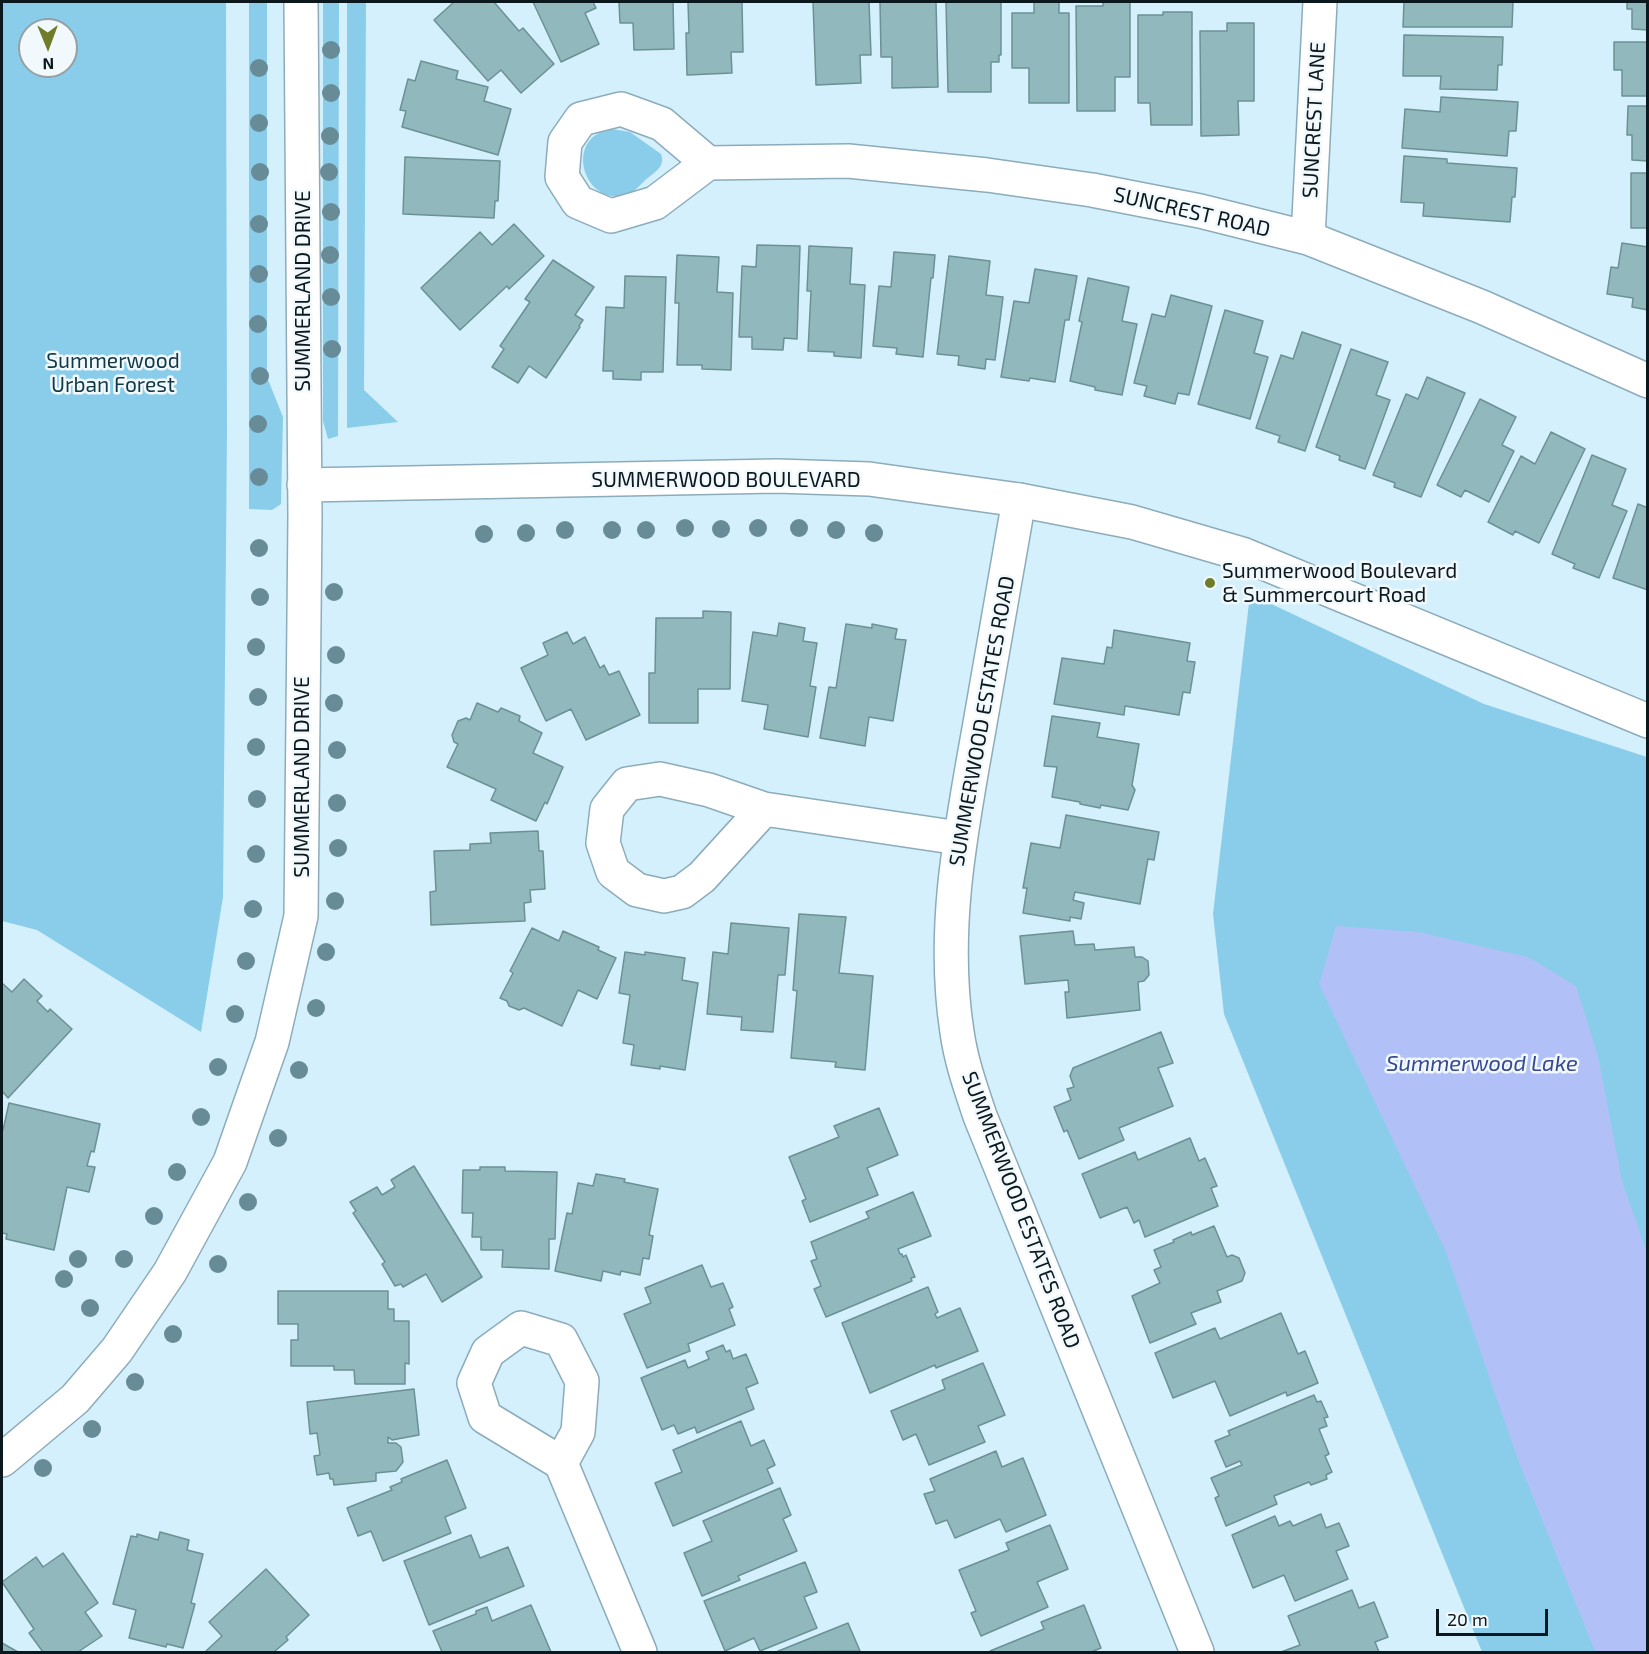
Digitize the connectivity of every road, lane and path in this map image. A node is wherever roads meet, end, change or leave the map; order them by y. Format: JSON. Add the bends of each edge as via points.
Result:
{"nodes":[{"id":1,"x":302,"y":2,"type":"edge"},
{"id":2,"x":1320,"y":2,"type":"edge"},
{"id":3,"x":708,"y":163,"type":"dead end"},
{"id":4,"x":1308,"y":238,"type":"junction"},
{"id":5,"x":1647,"y":381,"type":"edge"},
{"id":6,"x":304,"y":485,"type":"junction"},
{"id":7,"x":1019,"y":500,"type":"junction"},
{"id":8,"x":1647,"y":721,"type":"edge"},
{"id":9,"x":764,"y":809,"type":"junction"},
{"id":10,"x":959,"y":838,"type":"junction"},
{"id":11,"x":2,"y":1460,"type":"edge"},
{"id":12,"x":561,"y":1463,"type":"dead end"},
{"id":13,"x":640,"y":1653,"type":"edge"},
{"id":14,"x":1197,"y":1653,"type":"edge"}],
"edges":[{"from":1,"to":6,"type":"street","name":"SUMMERLAND DRIVE"},
{"from":2,"to":4,"type":"street","name":"SUNCREST LANE"},
{"from":3,"to":4,"type":"street","name":"SUNCREST ROAD","via":[[848,161],[987,175],[1092,190]]},
{"from":4,"to":5,"type":"street","name":"SUNCREST ROAD","via":[[1482,307]]},
{"from":6,"to":7,"type":"street","name":"SUMMERWOOD BOULEVARD","via":[[777,476],[869,479]]},
{"from":6,"to":11,"type":"street","name":"SUMMERLAND DRIVE","via":[[301,916],[272,1042],[230,1162],[170,1272],[117,1350],[75,1399]]},
{"from":7,"to":8,"type":"street","name":"SUMMERWOOD BOULEVARD","via":[[1132,522],[1242,554]]},
{"from":7,"to":10,"type":"street","name":"SUMMERWOOD ESTATES ROAD"},
{"from":9,"to":9,"type":"street","via":[[710,790],[660,779],[627,784],[607,809],[603,843],[613,872],[637,890],[664,896],[682,892],[702,877]]},
{"from":9,"to":10,"type":"street"},
{"from":10,"to":14,"type":"street","name":"SUMMERWOOD ESTATES ROAD","via":[[950,947],[957,1035],[966,1074]]},
{"from":12,"to":13,"type":"street"}]}
